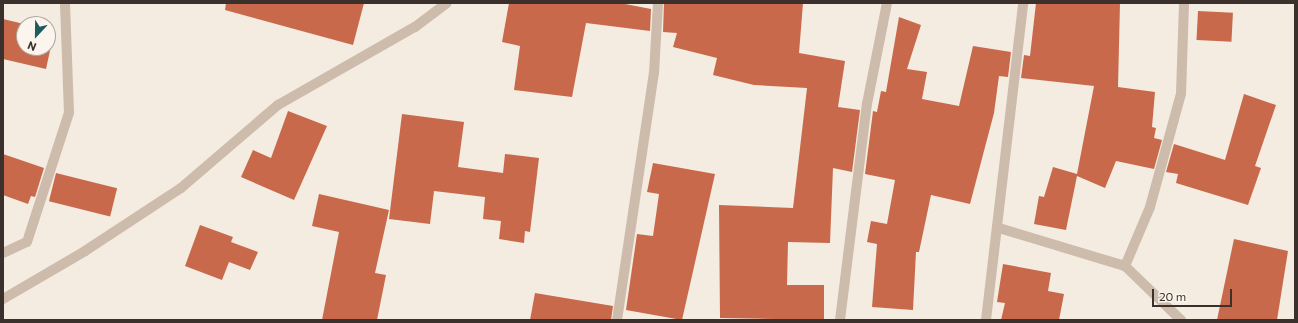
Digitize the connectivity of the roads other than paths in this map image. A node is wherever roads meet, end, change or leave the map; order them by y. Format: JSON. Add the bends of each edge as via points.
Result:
{"nodes":[{"id":1,"x":65,"y":3,"type":"edge"},
{"id":2,"x":447,"y":3,"type":"edge"},
{"id":3,"x":658,"y":3,"type":"edge"},
{"id":4,"x":887,"y":3,"type":"edge"},
{"id":5,"x":1023,"y":3,"type":"edge"},
{"id":6,"x":1184,"y":3,"type":"edge"},
{"id":7,"x":999,"y":228,"type":"junction"},
{"id":8,"x":3,"y":253,"type":"edge"},
{"id":9,"x":1125,"y":266,"type":"junction"},
{"id":10,"x":3,"y":299,"type":"edge"},
{"id":11,"x":617,"y":320,"type":"edge"},
{"id":12,"x":840,"y":320,"type":"edge"},
{"id":13,"x":986,"y":320,"type":"edge"},
{"id":14,"x":1181,"y":320,"type":"edge"}],
"edges":[{"from":1,"to":8,"type":"street","via":[[70,113],[27,242]]},
{"from":2,"to":10,"type":"street","via":[[415,27],[278,105],[181,188],[85,252]]},
{"from":3,"to":11,"type":"street","via":[[654,72]]},
{"from":4,"to":12,"type":"street","via":[[867,104]]},
{"from":5,"to":7,"type":"street"},
{"from":6,"to":9,"type":"street","via":[[1181,94],[1150,207]]},
{"from":7,"to":9,"type":"street"},
{"from":7,"to":13,"type":"street"},
{"from":9,"to":14,"type":"street"}]}
